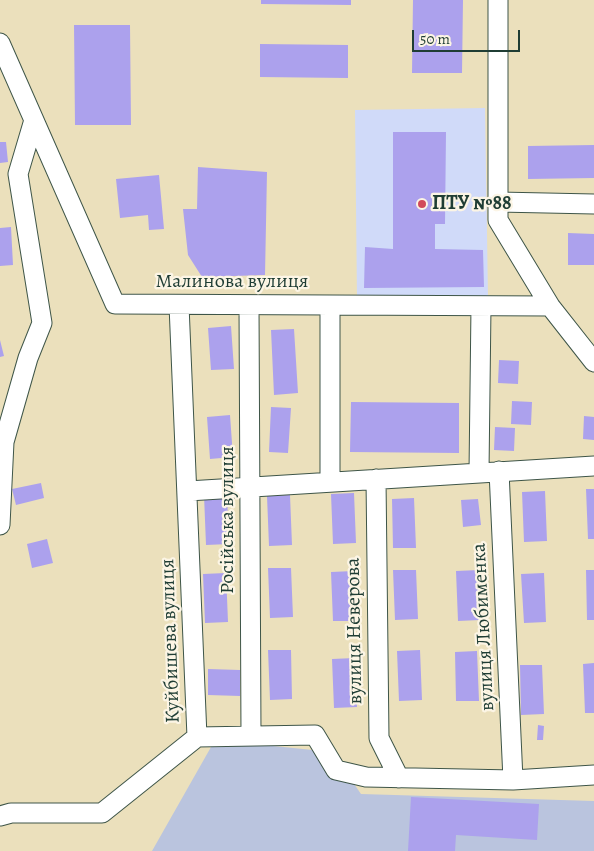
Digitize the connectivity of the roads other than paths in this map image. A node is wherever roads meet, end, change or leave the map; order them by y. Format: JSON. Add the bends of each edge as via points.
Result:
{"nodes":[{"id":1,"x":498,"y":0,"type":"edge"},
{"id":2,"x":0,"y":43,"type":"edge"},
{"id":3,"x":34,"y":120,"type":"junction"},
{"id":4,"x":498,"y":202,"type":"junction"},
{"id":5,"x":594,"y":204,"type":"edge"},
{"id":6,"x":179,"y":304,"type":"junction"},
{"id":7,"x":249,"y":305,"type":"junction"},
{"id":8,"x":330,"y":305,"type":"junction"},
{"id":9,"x":481,"y":306,"type":"junction"},
{"id":10,"x":550,"y":306,"type":"junction"},
{"id":11,"x":594,"y":362,"type":"edge"},
{"id":12,"x":594,"y":466,"type":"edge"},
{"id":13,"x":499,"y":471,"type":"junction"},
{"id":14,"x":479,"y":472,"type":"junction"},
{"id":15,"x":376,"y":479,"type":"junction"},
{"id":16,"x":330,"y":482,"type":"junction"},
{"id":17,"x":250,"y":487,"type":"junction"},
{"id":18,"x":188,"y":491,"type":"junction"},
{"id":19,"x":0,"y":525,"type":"edge"},
{"id":20,"x":251,"y":736,"type":"junction"},
{"id":21,"x":196,"y":737,"type":"junction"},
{"id":22,"x":594,"y":775,"type":"edge"},
{"id":23,"x":399,"y":778,"type":"junction"},
{"id":24,"x":513,"y":780,"type":"junction"},
{"id":25,"x":0,"y":816,"type":"edge"}],
"edges":[{"from":1,"to":4,"type":"street"},
{"from":2,"to":3,"type":"street","name":"Малинова вулиця"},
{"from":3,"to":6,"type":"street","name":"Малинова вулиця","via":[[115,304]]},
{"from":3,"to":19,"type":"street","via":[[18,174],[42,323],[28,358],[4,442]]},
{"from":4,"to":5,"type":"street"},
{"from":4,"to":10,"type":"street","via":[[498,220]]},
{"from":6,"to":7,"type":"street","name":"Малинова вулиця"},
{"from":6,"to":18,"type":"street","name":"Куйбишева вулиця"},
{"from":7,"to":8,"type":"street","name":"Малинова вулиця"},
{"from":7,"to":17,"type":"street","name":"Російська вулиця"},
{"from":8,"to":9,"type":"street","name":"Малинова вулиця"},
{"from":8,"to":16,"type":"street"},
{"from":9,"to":10,"type":"street","name":"Малинова вулиця"},
{"from":9,"to":14,"type":"street"},
{"from":10,"to":11,"type":"street"},
{"from":12,"to":13,"type":"street"},
{"from":13,"to":14,"type":"street"},
{"from":13,"to":24,"type":"street","name":"вулиця Любименка"},
{"from":14,"to":15,"type":"street"},
{"from":15,"to":16,"type":"street"},
{"from":15,"to":23,"type":"street","name":"вулиця Неверова","via":[[379,738]]},
{"from":16,"to":17,"type":"street"},
{"from":17,"to":18,"type":"street"},
{"from":17,"to":20,"type":"street","name":"Російська вулиця"},
{"from":18,"to":21,"type":"street","name":"Куйбишева вулиця"},
{"from":20,"to":21,"type":"street","name":"Куйбишева вулиця"},
{"from":20,"to":23,"type":"street","name":"Куйбишева вулиця","via":[[315,735],[336,770],[366,777]]},
{"from":21,"to":25,"type":"street","via":[[102,813],[11,813]]},
{"from":22,"to":24,"type":"street","name":"Куйбишева вулиця"},
{"from":23,"to":24,"type":"street","name":"Куйбишева вулиця"}]}
